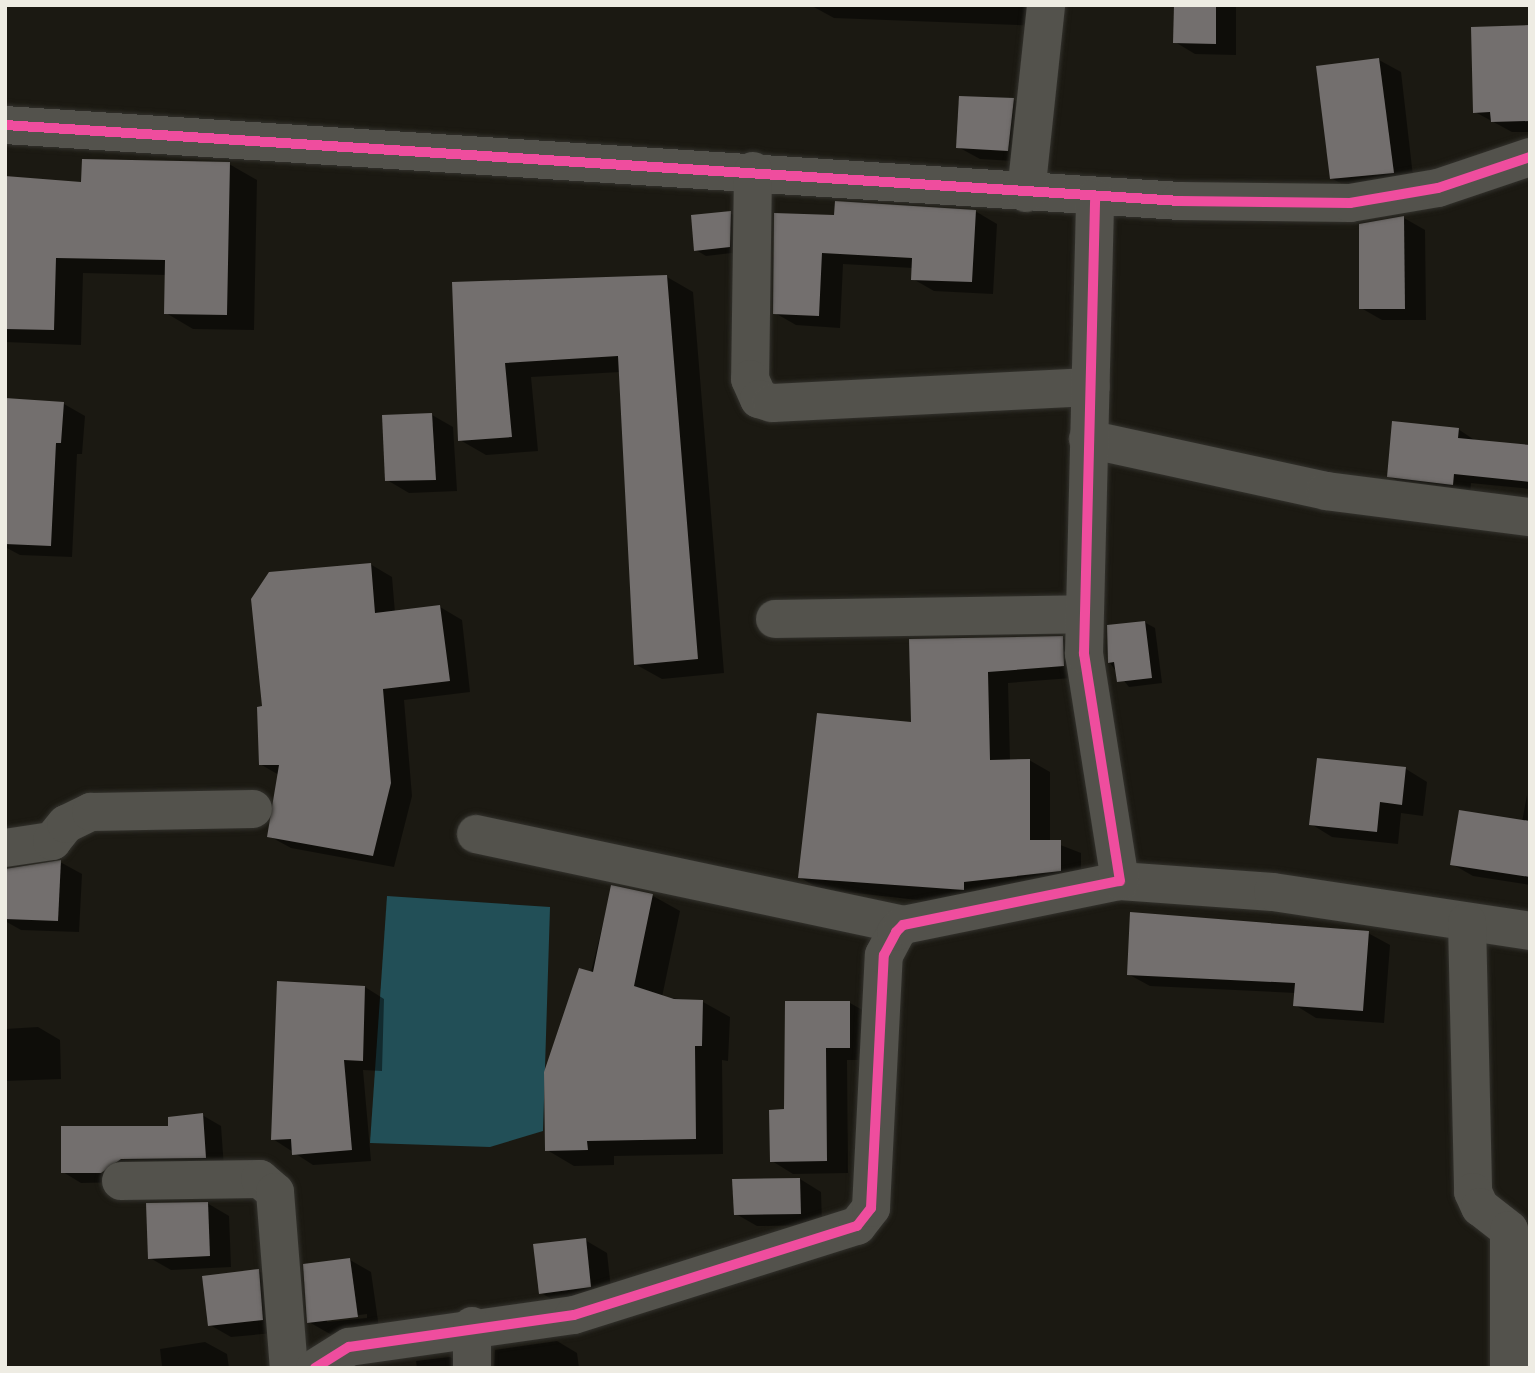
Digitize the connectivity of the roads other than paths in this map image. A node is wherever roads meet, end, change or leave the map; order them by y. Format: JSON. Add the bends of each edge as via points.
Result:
{"nodes":[{"id":1,"x":1046,"y":5,"type":"edge"},
{"id":2,"x":5,"y":125,"type":"edge"},
{"id":3,"x":1530,"y":156,"type":"edge"},
{"id":4,"x":752,"y":171,"type":"junction"},
{"id":5,"x":1026,"y":193,"type":"junction"},
{"id":6,"x":1095,"y":198,"type":"junction"},
{"id":7,"x":1091,"y":387,"type":"junction"},
{"id":8,"x":1088,"y":439,"type":"junction"},
{"id":9,"x":1530,"y":517,"type":"edge"},
{"id":10,"x":1082,"y":614,"type":"junction"},
{"id":11,"x":775,"y":619,"type":"dead end"},
{"id":12,"x":253,"y":809,"type":"dead end"},
{"id":13,"x":476,"y":834,"type":"dead end"},
{"id":14,"x":5,"y":848,"type":"edge"},
{"id":15,"x":1120,"y":881,"type":"junction"},
{"id":16,"x":1467,"y":922,"type":"junction"},
{"id":17,"x":903,"y":925,"type":"junction"},
{"id":18,"x":1530,"y":931,"type":"edge"},
{"id":19,"x":121,"y":1181,"type":"dead end"},
{"id":20,"x":472,"y":1326,"type":"junction"},
{"id":21,"x":289,"y":1368,"type":"edge"},
{"id":22,"x":315,"y":1368,"type":"edge"},
{"id":23,"x":472,"y":1368,"type":"edge"},
{"id":24,"x":1508,"y":1368,"type":"edge"}],
"edges":[{"from":1,"to":5,"type":"street"},
{"from":2,"to":4,"type":"street"},
{"from":3,"to":6,"type":"street","via":[[1438,188],[1350,203]]},
{"from":4,"to":5,"type":"street"},
{"from":4,"to":7,"type":"street","via":[[750,379],[759,399],[772,403]]},
{"from":5,"to":6,"type":"street"},
{"from":6,"to":7,"type":"street"},
{"from":7,"to":8,"type":"street"},
{"from":8,"to":9,"type":"street","via":[[1326,491]]},
{"from":8,"to":10,"type":"street"},
{"from":10,"to":11,"type":"street"},
{"from":10,"to":15,"type":"street","via":[[1091,711]]},
{"from":12,"to":14,"type":"street","via":[[91,812],[66,824],[52,841]]},
{"from":13,"to":17,"type":"street"},
{"from":15,"to":16,"type":"street","via":[[1273,892]]},
{"from":15,"to":17,"type":"street"},
{"from":16,"to":18,"type":"street"},
{"from":16,"to":24,"type":"street","via":[[1473,1192],[1477,1203],[1509,1230]]},
{"from":17,"to":20,"type":"street","via":[[884,956],[872,1198],[862,1221],[574,1315]]},
{"from":19,"to":21,"type":"street","via":[[260,1179],[275,1192]]},
{"from":20,"to":22,"type":"street","via":[[349,1347]]},
{"from":20,"to":23,"type":"street"}]}
